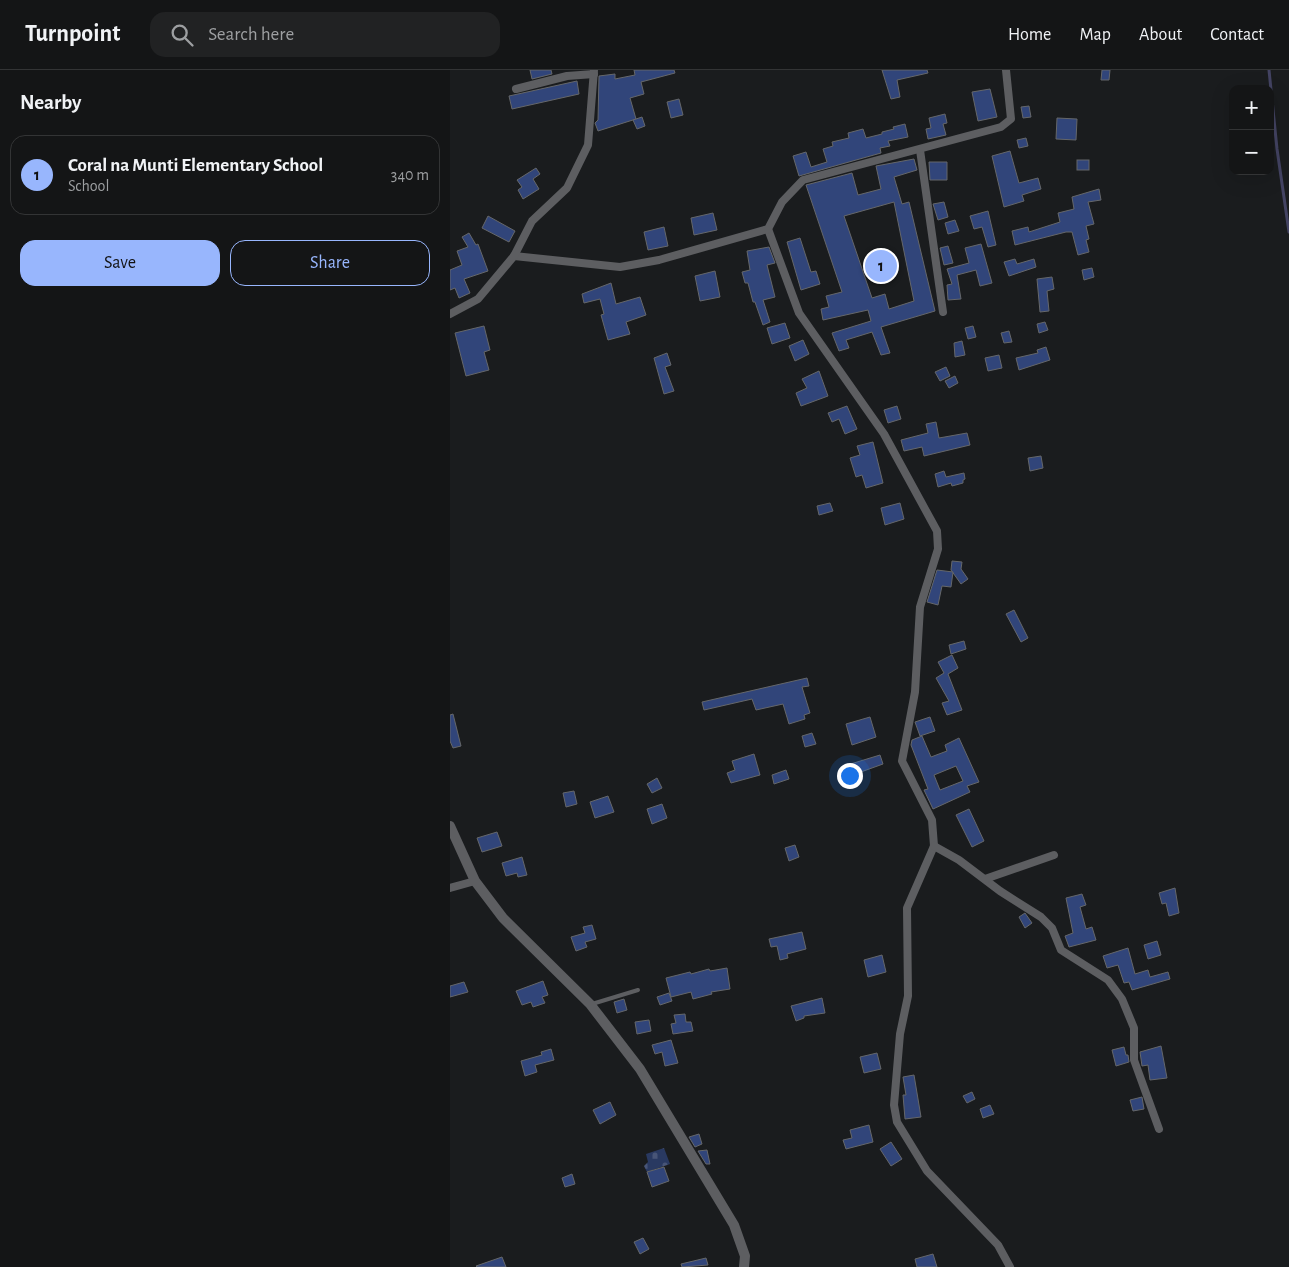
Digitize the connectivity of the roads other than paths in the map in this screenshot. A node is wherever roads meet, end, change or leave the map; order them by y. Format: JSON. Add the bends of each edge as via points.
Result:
{"nodes":[{"id":1,"x":1006,"y":70,"type":"edge"},
{"id":2,"x":594,"y":72,"type":"edge"},
{"id":3,"x":516,"y":89,"type":"dead end"},
{"id":4,"x":920,"y":150,"type":"junction"},
{"id":5,"x":768,"y":229,"type":"junction"},
{"id":6,"x":514,"y":256,"type":"junction"},
{"id":7,"x":943,"y":312,"type":"dead end"},
{"id":8,"x":450,"y":314,"type":"edge"},
{"id":9,"x":450,"y":826,"type":"edge"},
{"id":10,"x":934,"y":846,"type":"junction"},
{"id":11,"x":1054,"y":856,"type":"dead end"},
{"id":12,"x":985,"y":879,"type":"junction"},
{"id":13,"x":475,"y":881,"type":"junction"},
{"id":14,"x":450,"y":888,"type":"edge"},
{"id":15,"x":638,"y":990,"type":"dead end"},
{"id":16,"x":590,"y":1004,"type":"junction"},
{"id":17,"x":1158,"y":1129,"type":"dead end"},
{"id":18,"x":744,"y":1267,"type":"edge"},
{"id":19,"x":1010,"y":1267,"type":"edge"}],
"edges":[{"from":1,"to":4,"type":"street","via":[[1011,119],[1001,127]]},
{"from":2,"to":3,"type":"street"},
{"from":2,"to":6,"type":"street","via":[[588,145],[567,188],[532,221]]},
{"from":4,"to":5,"type":"street","via":[[803,180],[782,202]]},
{"from":4,"to":7,"type":"street"},
{"from":5,"to":6,"type":"street","via":[[659,260],[620,267]]},
{"from":5,"to":10,"type":"street","via":[[799,313],[884,434],[937,531],[938,549],[920,607],[915,692],[902,761],[932,820]]},
{"from":6,"to":8,"type":"street","via":[[478,299]]},
{"from":9,"to":13,"type":"street"},
{"from":10,"to":12,"type":"street"},
{"from":10,"to":19,"type":"street","via":[[907,908],[908,996],[900,1034],[894,1105],[897,1122],[927,1171],[998,1245]]},
{"from":11,"to":12,"type":"street"},
{"from":12,"to":17,"type":"street","via":[[1041,917],[1052,928],[1061,950],[1108,980],[1122,999],[1134,1028],[1134,1060]]},
{"from":13,"to":14,"type":"street"},
{"from":13,"to":16,"type":"street","via":[[503,918]]},
{"from":15,"to":16,"type":"lane"},
{"from":16,"to":18,"type":"street","via":[[640,1068],[734,1225],[746,1256]]}]}
